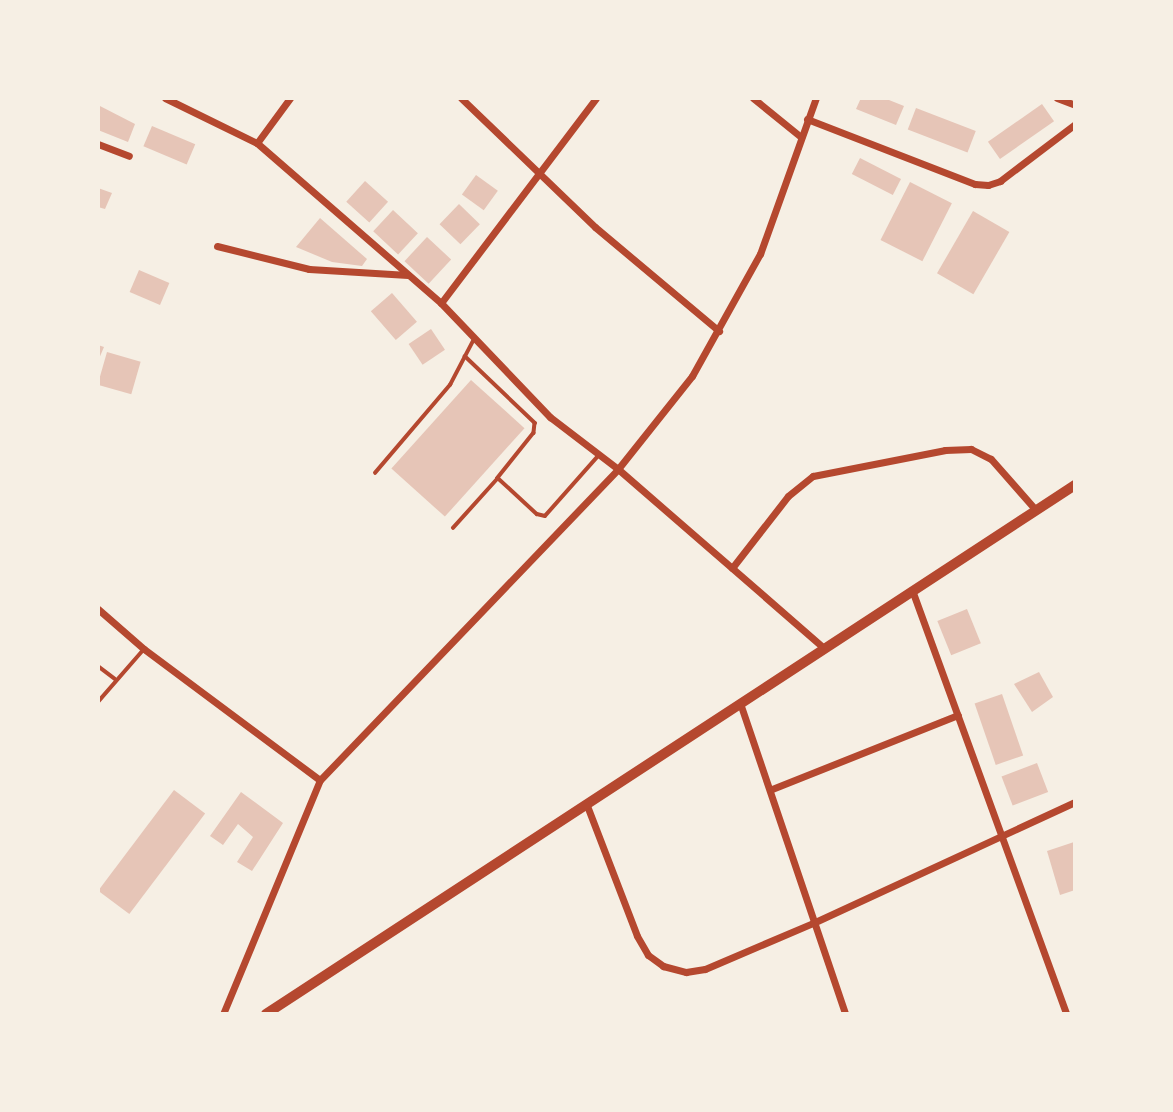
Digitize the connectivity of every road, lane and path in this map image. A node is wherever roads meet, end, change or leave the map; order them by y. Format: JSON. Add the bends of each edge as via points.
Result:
{"nodes":[{"id":1,"x":165,"y":98,"type":"edge"},
{"id":2,"x":290,"y":98,"type":"edge"},
{"id":3,"x":461,"y":98,"type":"edge"},
{"id":4,"x":596,"y":98,"type":"edge"},
{"id":5,"x":753,"y":98,"type":"edge"},
{"id":6,"x":816,"y":98,"type":"edge"},
{"id":7,"x":1057,"y":98,"type":"edge"},
{"id":8,"x":1075,"y":104,"type":"edge"},
{"id":9,"x":807,"y":119,"type":"junction"},
{"id":10,"x":1075,"y":124,"type":"edge"},
{"id":11,"x":801,"y":136,"type":"junction"},
{"id":12,"x":257,"y":143,"type":"junction"},
{"id":13,"x":98,"y":144,"type":"edge"},
{"id":14,"x":129,"y":156,"type":"dead end"},
{"id":15,"x":539,"y":174,"type":"junction"},
{"id":16,"x":217,"y":246,"type":"dead end"},
{"id":17,"x":409,"y":275,"type":"junction"},
{"id":18,"x":441,"y":303,"type":"junction"},
{"id":19,"x":719,"y":331,"type":"junction"},
{"id":20,"x":474,"y":339,"type":"junction"},
{"id":21,"x":465,"y":356,"type":"junction"},
{"id":22,"x":600,"y":454,"type":"junction"},
{"id":23,"x":618,"y":468,"type":"junction"},
{"id":24,"x":375,"y":473,"type":"dead end"},
{"id":25,"x":498,"y":478,"type":"junction"},
{"id":26,"x":1075,"y":485,"type":"edge"},
{"id":27,"x":1035,"y":509,"type":"junction"},
{"id":28,"x":453,"y":528,"type":"dead end"},
{"id":29,"x":732,"y":568,"type":"junction"},
{"id":30,"x":912,"y":590,"type":"junction"},
{"id":31,"x":98,"y":609,"type":"edge"},
{"id":32,"x":823,"y":647,"type":"junction"},
{"id":33,"x":144,"y":649,"type":"junction"},
{"id":34,"x":98,"y":666,"type":"edge"},
{"id":35,"x":115,"y":679,"type":"junction"},
{"id":36,"x":98,"y":702,"type":"edge"},
{"id":37,"x":740,"y":703,"type":"junction"},
{"id":38,"x":958,"y":715,"type":"junction"},
{"id":39,"x":320,"y":780,"type":"junction"},
{"id":40,"x":772,"y":789,"type":"junction"},
{"id":41,"x":1075,"y":802,"type":"edge"},
{"id":42,"x":586,"y":803,"type":"junction"},
{"id":43,"x":998,"y":836,"type":"junction"},
{"id":44,"x":813,"y":923,"type":"junction"},
{"id":45,"x":284,"y":1002,"type":"junction"},
{"id":46,"x":223,"y":1014,"type":"edge"},
{"id":47,"x":266,"y":1014,"type":"edge"},
{"id":48,"x":282,"y":1014,"type":"edge"},
{"id":49,"x":845,"y":1014,"type":"edge"},
{"id":50,"x":1066,"y":1014,"type":"edge"}],
"edges":[{"from":1,"to":12,"type":"street"},
{"from":2,"to":12,"type":"street"},
{"from":3,"to":15,"type":"street"},
{"from":4,"to":15,"type":"street"},
{"from":5,"to":11,"type":"street"},
{"from":6,"to":9,"type":"street"},
{"from":7,"to":8,"type":"street"},
{"from":9,"to":10,"type":"street","via":[[968,182],[988,185],[1000,181]]},
{"from":9,"to":11,"type":"street"},
{"from":11,"to":19,"type":"street","via":[[760,254]]},
{"from":12,"to":17,"type":"street"},
{"from":13,"to":14,"type":"street"},
{"from":15,"to":18,"type":"street"},
{"from":15,"to":19,"type":"street"},
{"from":16,"to":17,"type":"street","via":[[309,269]]},
{"from":17,"to":18,"type":"street"},
{"from":18,"to":20,"type":"street"},
{"from":19,"to":23,"type":"street","via":[[692,376]]},
{"from":20,"to":21,"type":"lane"},
{"from":20,"to":22,"type":"street","via":[[550,417]]},
{"from":21,"to":24,"type":"lane","via":[[450,385]]},
{"from":21,"to":25,"type":"lane","via":[[536,428]]},
{"from":22,"to":23,"type":"street"},
{"from":22,"to":25,"type":"lane","via":[[545,516]]},
{"from":23,"to":29,"type":"street"},
{"from":23,"to":39,"type":"street"},
{"from":25,"to":28,"type":"lane"},
{"from":26,"to":27,"type":"main road"},
{"from":27,"to":29,"type":"street","via":[[991,459],[971,449],[945,450],[813,476],[788,496]]},
{"from":27,"to":30,"type":"main road"},
{"from":29,"to":32,"type":"street"},
{"from":30,"to":32,"type":"main road"},
{"from":30,"to":38,"type":"street"},
{"from":31,"to":33,"type":"street"},
{"from":32,"to":37,"type":"main road"},
{"from":33,"to":35,"type":"lane"},
{"from":33,"to":39,"type":"street"},
{"from":34,"to":35,"type":"lane"},
{"from":35,"to":36,"type":"lane"},
{"from":37,"to":40,"type":"street"},
{"from":37,"to":42,"type":"main road"},
{"from":38,"to":40,"type":"street"},
{"from":38,"to":43,"type":"street"},
{"from":39,"to":46,"type":"street"},
{"from":40,"to":44,"type":"street"},
{"from":41,"to":43,"type":"street"},
{"from":42,"to":44,"type":"street","via":[[636,936],[663,966],[686,972],[705,969]]},
{"from":42,"to":45,"type":"main road"},
{"from":43,"to":44,"type":"street"},
{"from":43,"to":50,"type":"street"},
{"from":44,"to":49,"type":"street"},
{"from":45,"to":47,"type":"main road"},
{"from":45,"to":48,"type":"street"}]}
